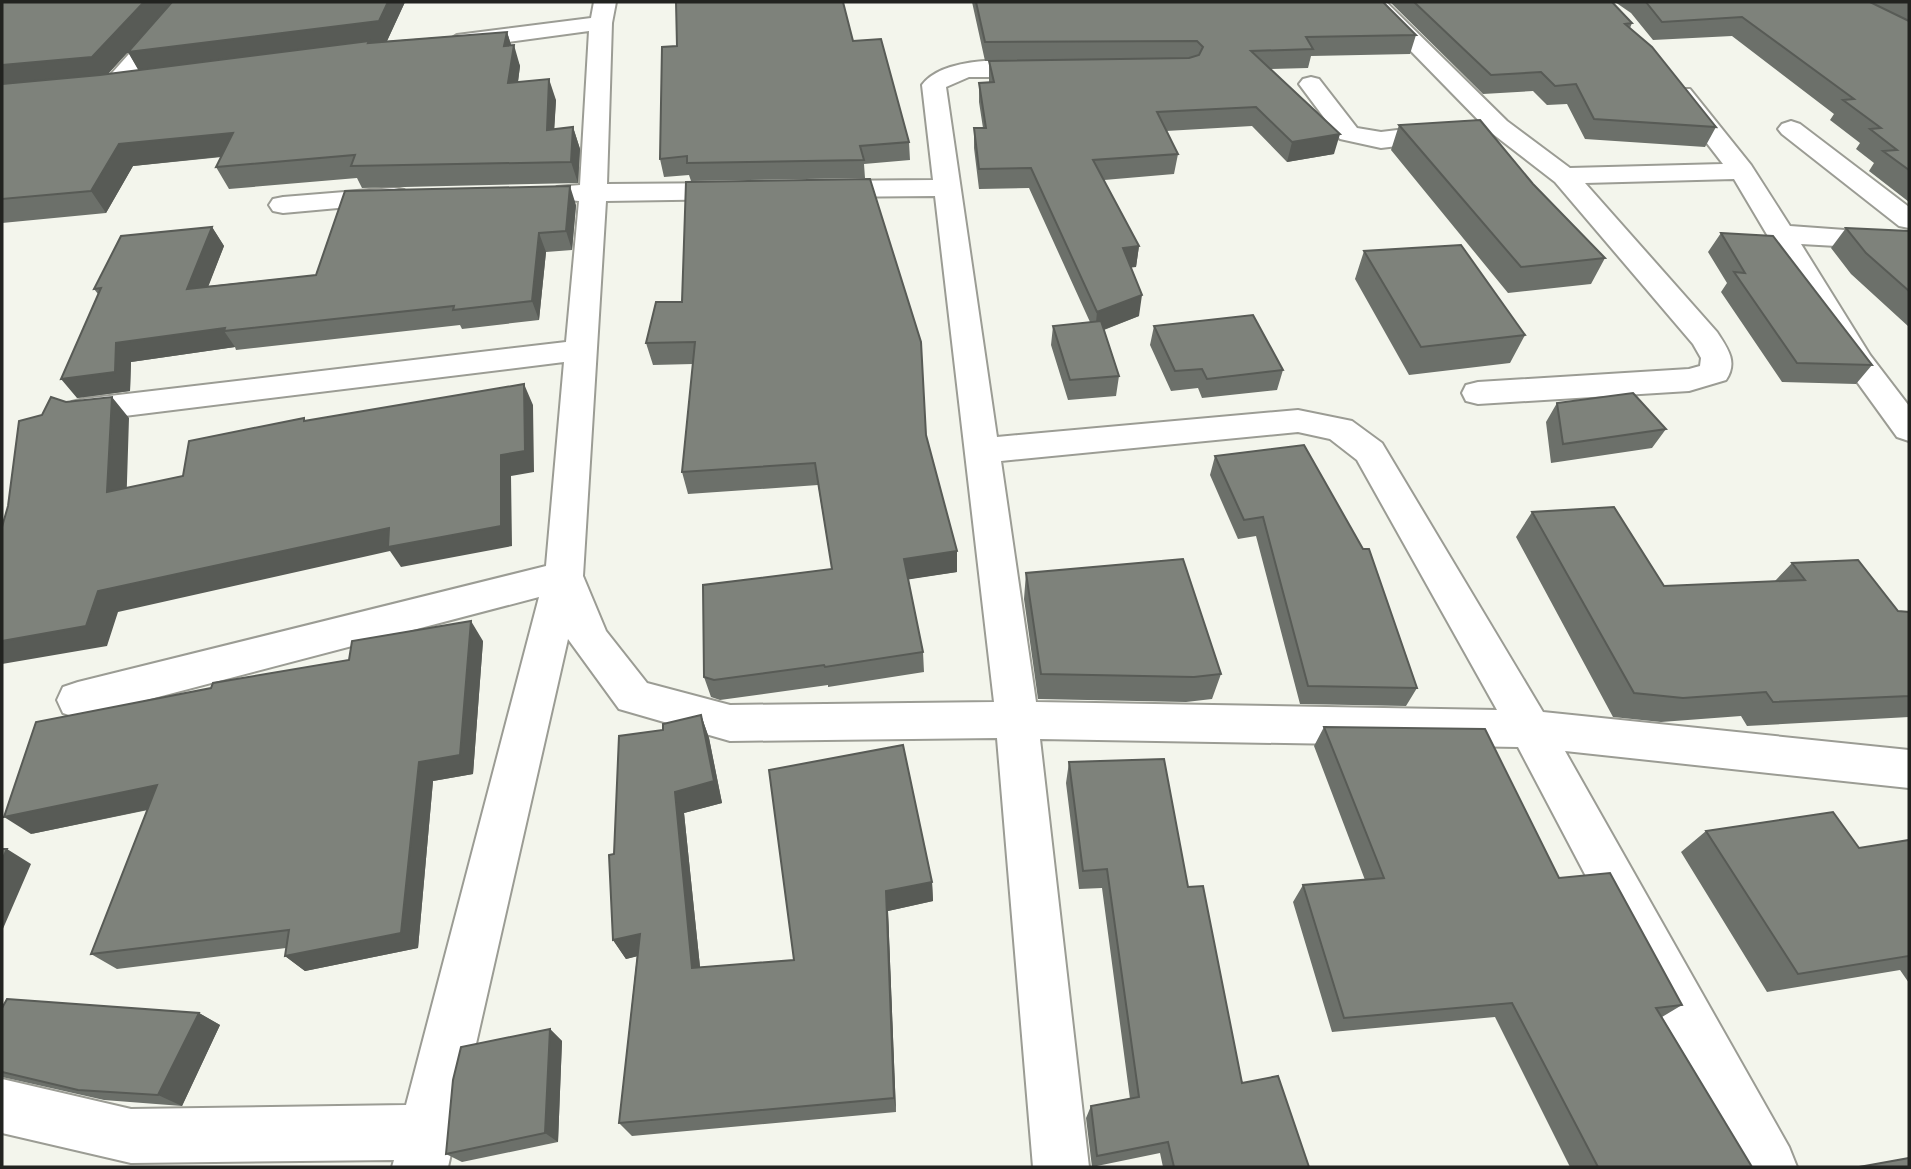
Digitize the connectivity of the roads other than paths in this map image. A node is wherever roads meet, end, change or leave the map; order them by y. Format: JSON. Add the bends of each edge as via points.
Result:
{"nodes":[{"id":1,"x":186,"y":2,"type":"edge"},
{"id":2,"x":1374,"y":2,"type":"edge"},
{"id":3,"x":603,"y":13,"type":"edge"},
{"id":4,"x":430,"y":46,"type":"edge"},
{"id":5,"x":1065,"y":69,"type":"edge"},
{"id":6,"x":1664,"y":73,"type":"edge"},
{"id":7,"x":152,"y":81,"type":"edge"},
{"id":8,"x":1311,"y":84,"type":"dead end"},
{"id":9,"x":113,"y":86,"type":"junction"},
{"id":10,"x":85,"y":89,"type":"edge"},
{"id":11,"x":1497,"y":126,"type":"junction"},
{"id":12,"x":1791,"y":129,"type":"dead end"},
{"id":13,"x":1742,"y":171,"type":"junction"},
{"id":14,"x":1564,"y":176,"type":"junction"},
{"id":15,"x":949,"y":188,"type":"junction"},
{"id":16,"x":757,"y":190,"type":"edge"},
{"id":17,"x":799,"y":190,"type":"edge"},
{"id":18,"x":593,"y":193,"type":"junction"},
{"id":19,"x":537,"y":194,"type":"edge"},
{"id":20,"x":426,"y":196,"type":"edge"},
{"id":21,"x":283,"y":205,"type":"dead end"},
{"id":22,"x":1909,"y":220,"type":"edge"},
{"id":23,"x":1780,"y":234,"type":"junction"},
{"id":24,"x":1909,"y":241,"type":"edge"},
{"id":25,"x":580,"y":350,"type":"junction"},
{"id":26,"x":1478,"y":394,"type":"dead end"},
{"id":27,"x":84,"y":410,"type":"edge"},
{"id":28,"x":1909,"y":429,"type":"edge"},
{"id":29,"x":980,"y":451,"type":"junction"},
{"id":30,"x":564,"y":576,"type":"junction"},
{"id":31,"x":78,"y":700,"type":"dead end"},
{"id":32,"x":1017,"y":720,"type":"junction"},
{"id":33,"x":1530,"y":729,"type":"junction"},
{"id":34,"x":1909,"y":769,"type":"edge"},
{"id":35,"x":2,"y":1106,"type":"edge"},
{"id":36,"x":423,"y":1150,"type":"edge"},
{"id":37,"x":1061,"y":1167,"type":"edge"},
{"id":38,"x":1769,"y":1167,"type":"edge"}],
"edges":[{"from":1,"to":9,"type":"street"},
{"from":2,"to":11,"type":"street"},
{"from":3,"to":4,"type":"street"},
{"from":3,"to":18,"type":"street"},
{"from":5,"to":15,"type":"street","via":[[943,75],[934,85]]},
{"from":6,"to":13,"type":"street"},
{"from":7,"to":9,"type":"street"},
{"from":8,"to":11,"type":"street","via":[[1349,134],[1381,139]]},
{"from":9,"to":10,"type":"street"},
{"from":11,"to":14,"type":"street"},
{"from":12,"to":22,"type":"street"},
{"from":13,"to":14,"type":"street"},
{"from":13,"to":23,"type":"street"},
{"from":14,"to":26,"type":"street","via":[[1706,339],[1717,358],[1715,373],[1689,380]]},
{"from":15,"to":17,"type":"street"},
{"from":15,"to":29,"type":"street"},
{"from":16,"to":18,"type":"street"},
{"from":18,"to":19,"type":"street"},
{"from":18,"to":25,"type":"street"},
{"from":20,"to":21,"type":"street"},
{"from":23,"to":24,"type":"street"},
{"from":23,"to":28,"type":"street","via":[[1858,361]]},
{"from":25,"to":27,"type":"street"},
{"from":25,"to":30,"type":"street"},
{"from":29,"to":32,"type":"street"},
{"from":29,"to":33,"type":"street","via":[[1298,421],[1340,429],[1370,452]]},
{"from":30,"to":31,"type":"street"},
{"from":30,"to":32,"type":"street","via":[[589,640],[634,697],[730,723]]},
{"from":30,"to":36,"type":"street"},
{"from":32,"to":33,"type":"street"},
{"from":32,"to":37,"type":"street"},
{"from":33,"to":34,"type":"street"},
{"from":33,"to":38,"type":"street"},
{"from":35,"to":36,"type":"street","via":[[131,1136]]}]}
